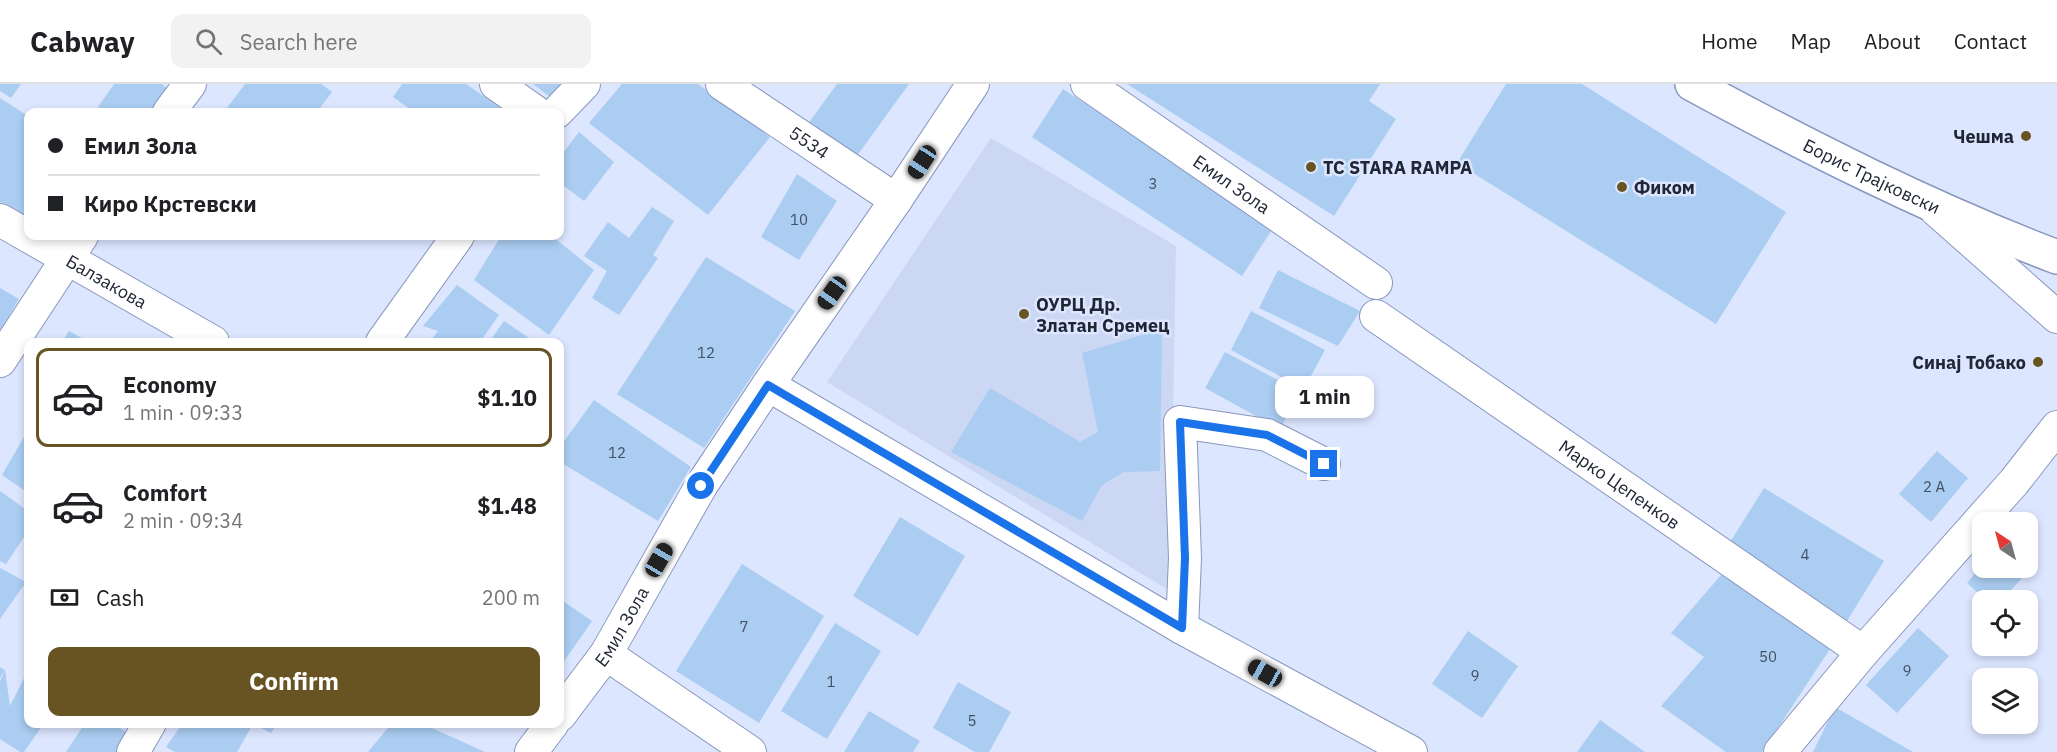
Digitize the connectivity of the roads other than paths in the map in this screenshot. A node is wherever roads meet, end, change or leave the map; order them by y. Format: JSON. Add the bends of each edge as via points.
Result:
{"nodes":[{"id":1,"x":190,"y":84,"type":"edge"},
{"id":2,"x":496,"y":84,"type":"edge"},
{"id":3,"x":584,"y":84,"type":"edge"},
{"id":4,"x":722,"y":84,"type":"edge"},
{"id":5,"x":973,"y":84,"type":"edge"},
{"id":6,"x":1087,"y":84,"type":"edge"},
{"id":7,"x":1692,"y":84,"type":"edge"},
{"id":8,"x":173,"y":108,"type":"edge"},
{"id":9,"x":530,"y":108,"type":"edge"},
{"id":10,"x":561,"y":108,"type":"edge"},
{"id":11,"x":896,"y":200,"type":"junction"},
{"id":12,"x":1928,"y":204,"type":"junction"},
{"id":13,"x":0,"y":220,"type":"edge"},
{"id":14,"x":24,"y":229,"type":"edge"},
{"id":15,"x":55,"y":240,"type":"edge"},
{"id":16,"x":455,"y":240,"type":"edge"},
{"id":17,"x":74,"y":247,"type":"edge"},
{"id":18,"x":2057,"y":257,"type":"edge"},
{"id":19,"x":1376,"y":282,"type":"dead end"},
{"id":20,"x":1376,"y":316,"type":"dead end"},
{"id":21,"x":2057,"y":317,"type":"edge"},
{"id":22,"x":207,"y":338,"type":"edge"},
{"id":23,"x":385,"y":338,"type":"edge"},
{"id":24,"x":0,"y":361,"type":"edge"},
{"id":25,"x":768,"y":385,"type":"junction"},
{"id":26,"x":2057,"y":427,"type":"edge"},
{"id":27,"x":1324,"y":464,"type":"dead end"},
{"id":28,"x":1182,"y":628,"type":"junction"},
{"id":29,"x":1863,"y":652,"type":"junction"},
{"id":30,"x":606,"y":654,"type":"junction"},
{"id":31,"x":564,"y":710,"type":"edge"},
{"id":32,"x":147,"y":728,"type":"edge"},
{"id":33,"x":549,"y":728,"type":"edge"},
{"id":34,"x":133,"y":752,"type":"edge"},
{"id":35,"x":531,"y":752,"type":"edge"},
{"id":36,"x":749,"y":752,"type":"edge"},
{"id":37,"x":1411,"y":752,"type":"edge"},
{"id":38,"x":1780,"y":752,"type":"edge"}],
"edges":[{"from":1,"to":8,"type":"street"},
{"from":2,"to":9,"type":"street"},
{"from":3,"to":10,"type":"street"},
{"from":4,"to":11,"type":"street","name":"5534"},
{"from":5,"to":11,"type":"street","name":"Емил Зола"},
{"from":6,"to":19,"type":"street","name":"Емил Зола"},
{"from":7,"to":12,"type":"street","name":"Борис Трајковски"},
{"from":11,"to":25,"type":"street","name":"Емил Зола"},
{"from":12,"to":18,"type":"street","name":"Борис Трајковски"},
{"from":12,"to":21,"type":"street"},
{"from":13,"to":14,"type":"street","name":"Балзакова"},
{"from":15,"to":17,"type":"street","name":"Балзакова"},
{"from":16,"to":23,"type":"street"},
{"from":17,"to":22,"type":"street","name":"Балзакова"},
{"from":17,"to":24,"type":"street"},
{"from":20,"to":29,"type":"street","name":"Марко Цепенков"},
{"from":25,"to":28,"type":"street"},
{"from":25,"to":30,"type":"street","name":"Емил Зола","via":[[701,486]]},
{"from":26,"to":29,"type":"street","via":[[2014,482]]},
{"from":27,"to":28,"type":"street","via":[[1267,435],[1180,422],[1185,558]]},
{"from":28,"to":37,"type":"street"},
{"from":29,"to":38,"type":"street"},
{"from":30,"to":31,"type":"street","name":"Емил Зола"},
{"from":30,"to":36,"type":"street"},
{"from":32,"to":34,"type":"street"},
{"from":33,"to":35,"type":"street"}]}
